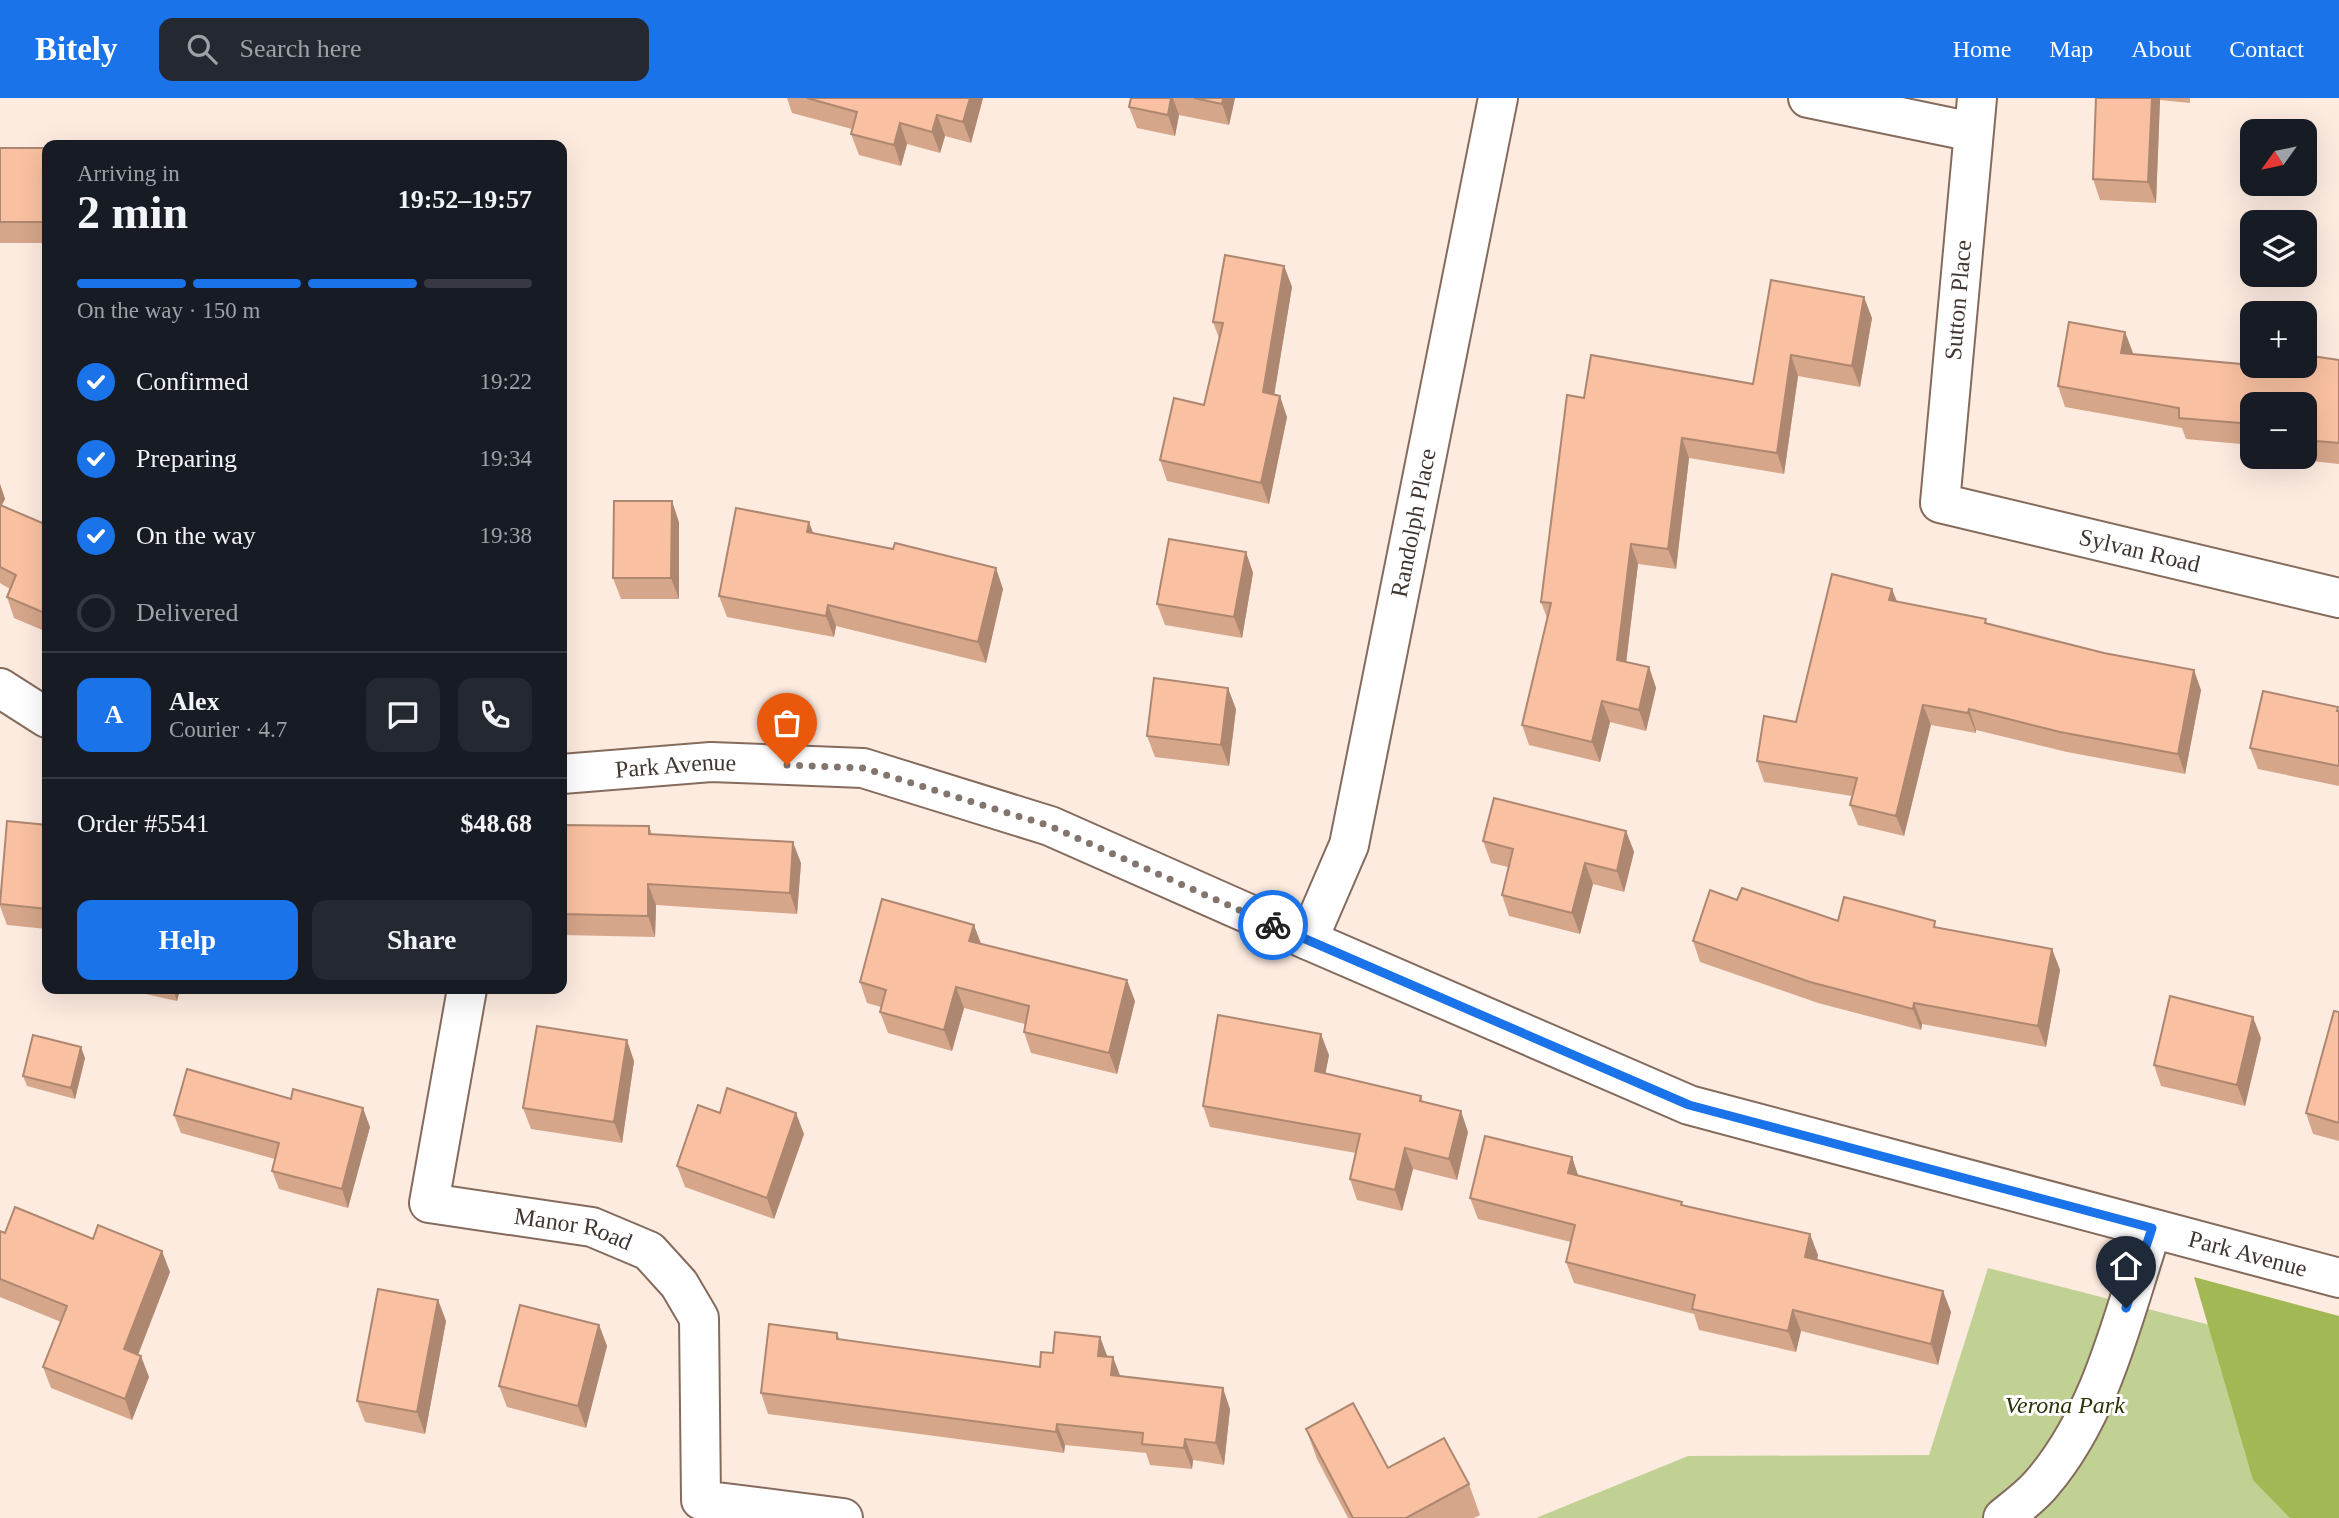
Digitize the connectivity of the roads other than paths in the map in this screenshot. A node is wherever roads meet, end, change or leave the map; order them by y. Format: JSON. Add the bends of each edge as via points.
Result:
{"nodes":[{"id":1,"x":1499,"y":98,"type":"edge"},
{"id":2,"x":1808,"y":98,"type":"edge"},
{"id":3,"x":1975,"y":115,"type":"edge"},
{"id":4,"x":1940,"y":503,"type":"joint"},
{"id":5,"x":2339,"y":598,"type":"edge"},
{"id":6,"x":0,"y":688,"type":"edge"},
{"id":7,"x":42,"y":715,"type":"edge"},
{"id":8,"x":567,"y":774,"type":"edge"},
{"id":9,"x":1308,"y":940,"type":"junction"},
{"id":10,"x":466,"y":994,"type":"edge"},
{"id":11,"x":2152,"y":1228,"type":"junction"},
{"id":12,"x":2339,"y":1278,"type":"edge"},
{"id":13,"x":843,"y":1518,"type":"edge"},
{"id":14,"x":2003,"y":1518,"type":"edge"}],
"edges":[{"from":1,"to":9,"type":"street","name":"Randolph Place","via":[[1349,845]]},
{"from":2,"to":3,"type":"street"},
{"from":3,"to":4,"type":"street","name":"Sutton Place"},
{"from":4,"to":5,"type":"street","name":"Sylvan Road"},
{"from":6,"to":7,"type":"street"},
{"from":8,"to":9,"type":"street","name":"Park Avenue","via":[[710,762],[863,768],[1050,826]]},
{"from":9,"to":11,"type":"street","name":"Park Avenue","via":[[1689,1105]]},
{"from":10,"to":13,"type":"street","name":"Manor Road","via":[[429,1203],[592,1227],[649,1251],[680,1284],[699,1318],[701,1500]]},
{"from":11,"to":12,"type":"street","name":"Park Avenue"},
{"from":11,"to":14,"type":"street","via":[[2100,1387],[2077,1435],[2042,1484]]}]}
